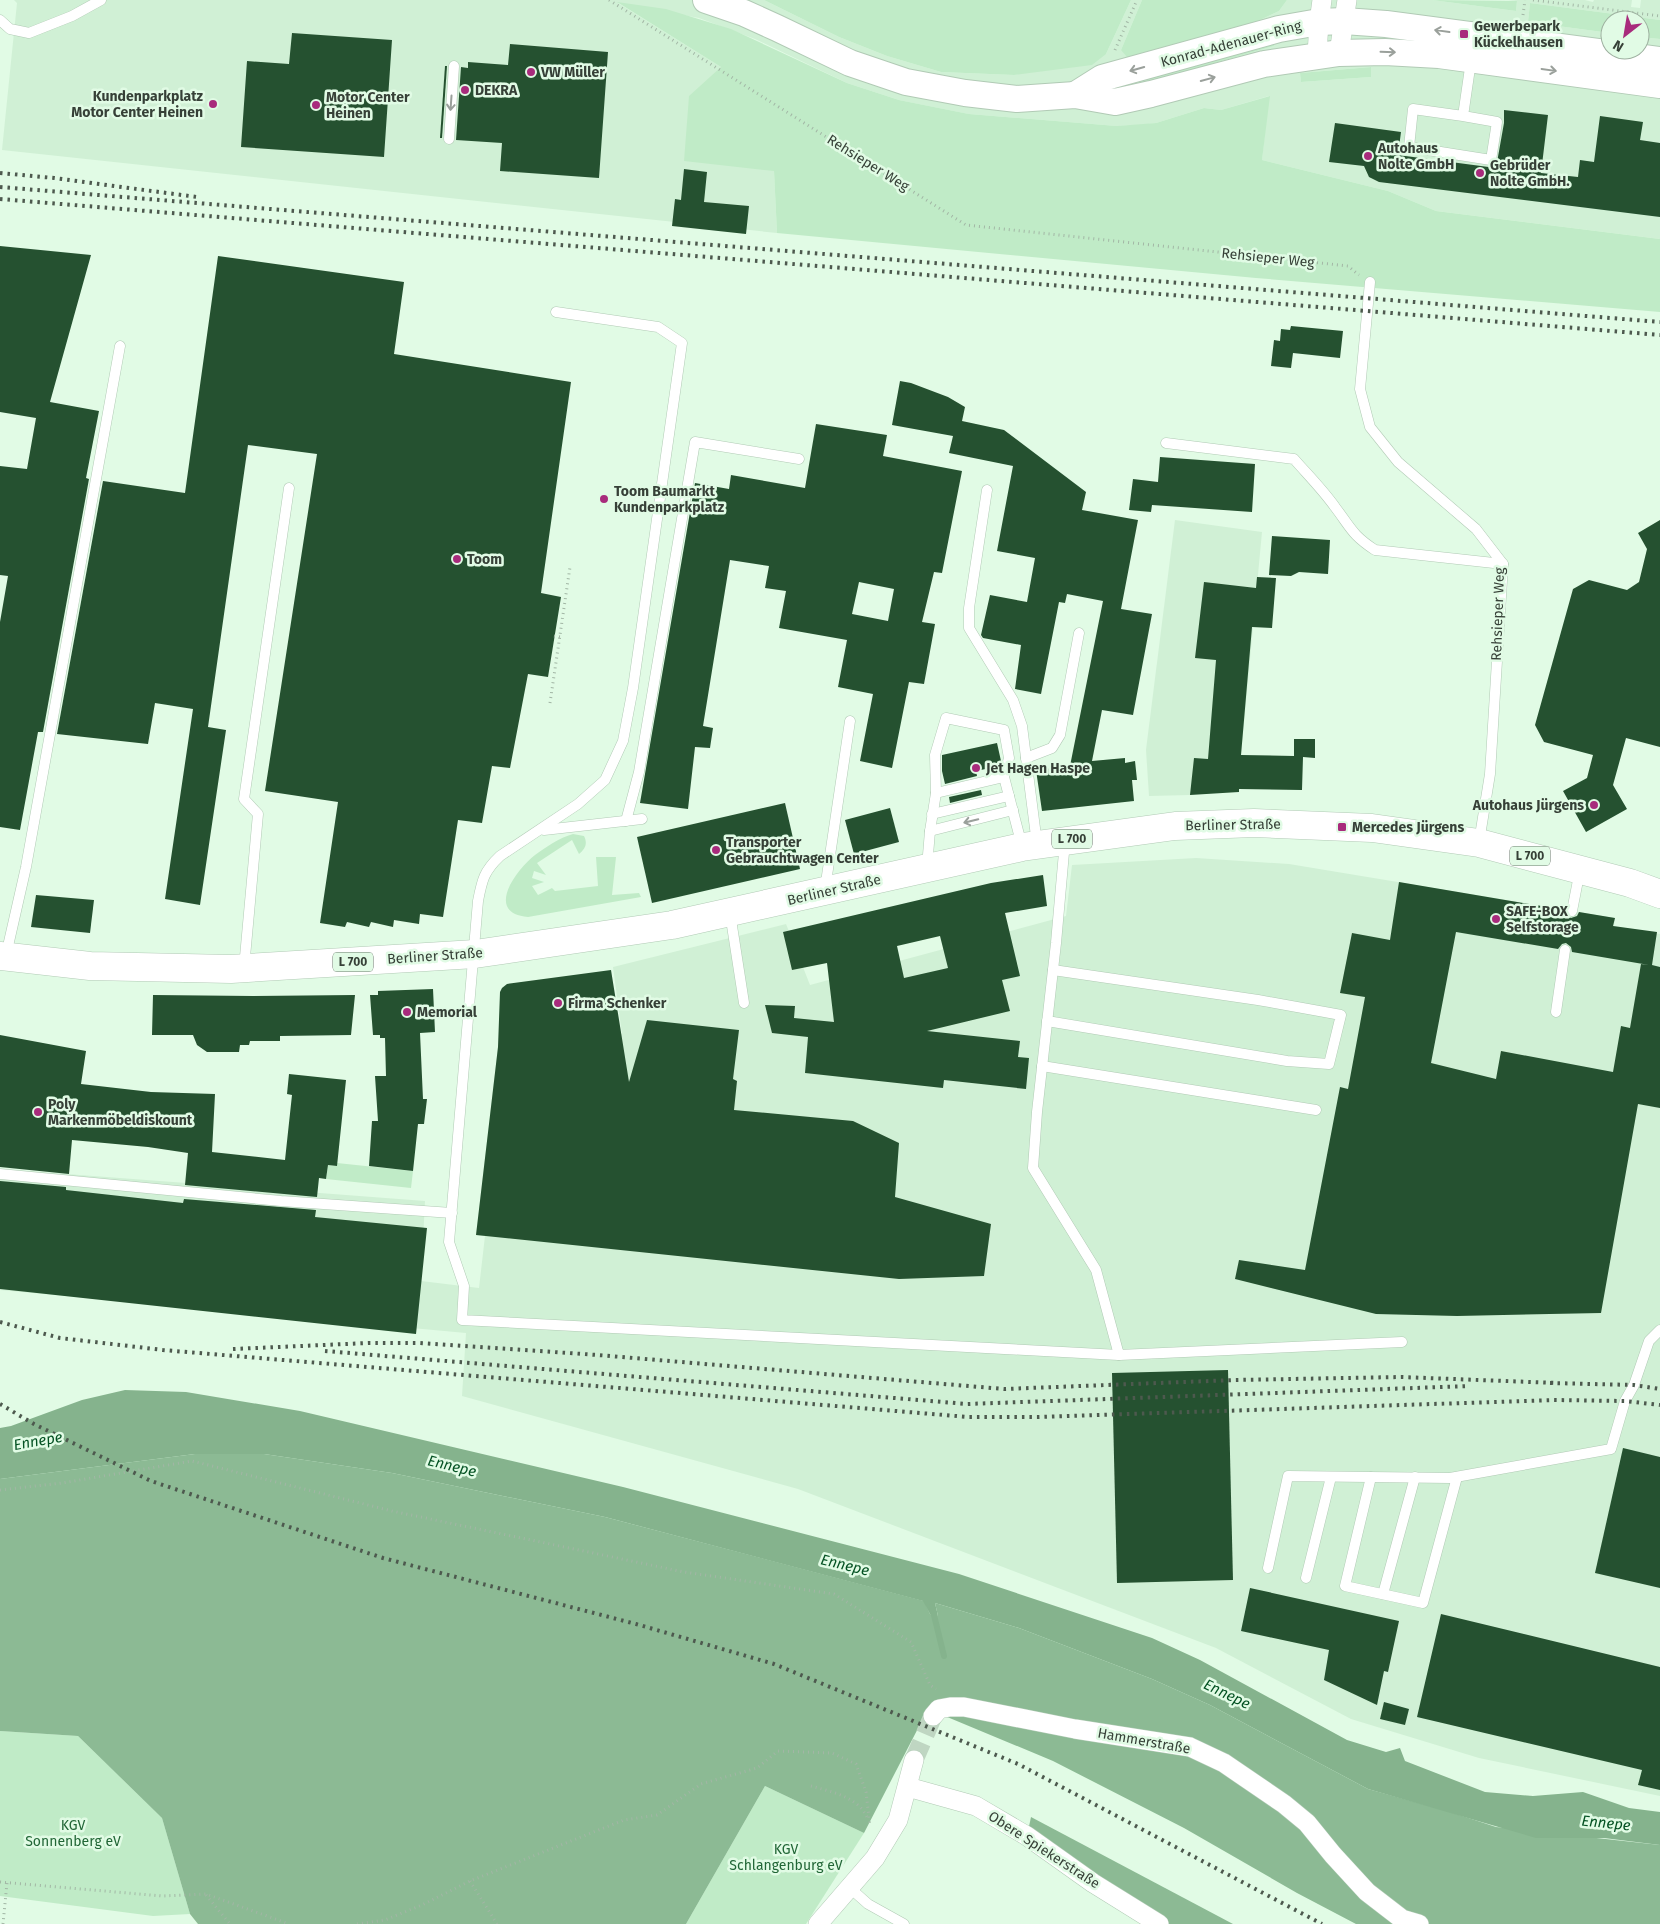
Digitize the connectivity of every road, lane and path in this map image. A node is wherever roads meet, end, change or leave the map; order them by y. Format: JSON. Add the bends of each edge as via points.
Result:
{"nodes":[{"id":1,"x":101,"y":0,"type":"edge"},
{"id":2,"x":609,"y":0,"type":"edge"},
{"id":3,"x":706,"y":0,"type":"edge"},
{"id":4,"x":1137,"y":0,"type":"edge"},
{"id":5,"x":1525,"y":0,"type":"edge"},
{"id":6,"x":1533,"y":0,"type":"edge"},
{"id":7,"x":1333,"y":11,"type":"edge"},
{"id":8,"x":1523,"y":16,"type":"dead end"},
{"id":9,"x":1660,"y":16,"type":"edge"},
{"id":10,"x":0,"y":20,"type":"edge"},
{"id":11,"x":1328,"y":54,"type":"junction"},
{"id":12,"x":1471,"y":60,"type":"junction"},
{"id":13,"x":1660,"y":60,"type":"edge"},
{"id":14,"x":454,"y":66,"type":"dead end"},
{"id":15,"x":1102,"y":78,"type":"junction"},
{"id":16,"x":1660,"y":85,"type":"edge"},
{"id":17,"x":1075,"y":95,"type":"junction"},
{"id":18,"x":1463,"y":116,"type":"junction"},
{"id":19,"x":449,"y":139,"type":"dead end"},
{"id":20,"x":1370,"y":282,"type":"joint"},
{"id":21,"x":556,"y":312,"type":"dead end"},
{"id":22,"x":120,"y":346,"type":"dead end"},
{"id":23,"x":1166,"y":443,"type":"dead end"},
{"id":24,"x":799,"y":459,"type":"dead end"},
{"id":25,"x":289,"y":488,"type":"dead end"},
{"id":26,"x":987,"y":490,"type":"dead end"},
{"id":27,"x":1503,"y":564,"type":"junction"},
{"id":28,"x":570,"y":567,"type":"dead end"},
{"id":29,"x":1079,"y":633,"type":"dead end"},
{"id":30,"x":554,"y":636,"type":"dead end"},
{"id":31,"x":560,"y":637,"type":"junction"},
{"id":32,"x":550,"y":703,"type":"dead end"},
{"id":33,"x":850,"y":721,"type":"dead end"},
{"id":34,"x":1026,"y":758,"type":"junction"},
{"id":35,"x":1004,"y":777,"type":"junction"},
{"id":36,"x":936,"y":793,"type":"junction"},
{"id":37,"x":1009,"y":796,"type":"junction"},
{"id":38,"x":1013,"y":810,"type":"junction"},
{"id":39,"x":932,"y":814,"type":"junction"},
{"id":40,"x":642,"y":819,"type":"dead end"},
{"id":41,"x":626,"y":821,"type":"junction"},
{"id":42,"x":541,"y":830,"type":"junction"},
{"id":43,"x":930,"y":831,"type":"junction"},
{"id":44,"x":1065,"y":840,"type":"junction"},
{"id":45,"x":1479,"y":843,"type":"junction"},
{"id":46,"x":1030,"y":846,"type":"junction"},
{"id":47,"x":927,"y":868,"type":"junction"},
{"id":48,"x":1580,"y":869,"type":"junction"},
{"id":49,"x":824,"y":892,"type":"junction"},
{"id":50,"x":1660,"y":894,"type":"edge"},
{"id":51,"x":1572,"y":911,"type":"dead end"},
{"id":52,"x":730,"y":913,"type":"junction"},
{"id":53,"x":1566,"y":950,"type":"dead end"},
{"id":54,"x":475,"y":954,"type":"junction"},
{"id":55,"x":3,"y":956,"type":"edge"},
{"id":56,"x":243,"y":969,"type":"junction"},
{"id":57,"x":1053,"y":970,"type":"junction"},
{"id":58,"x":744,"y":1003,"type":"dead end"},
{"id":59,"x":1556,"y":1012,"type":"dead end"},
{"id":60,"x":1047,"y":1021,"type":"junction"},
{"id":61,"x":1042,"y":1066,"type":"junction"},
{"id":62,"x":1316,"y":1110,"type":"dead end"},
{"id":63,"x":0,"y":1174,"type":"edge"},
{"id":64,"x":452,"y":1213,"type":"junction"},
{"id":65,"x":1660,"y":1330,"type":"edge"},
{"id":66,"x":1402,"y":1342,"type":"dead end"},
{"id":67,"x":1119,"y":1355,"type":"junction"},
{"id":68,"x":1331,"y":1477,"type":"junction"},
{"id":69,"x":1371,"y":1477,"type":"junction"},
{"id":70,"x":1457,"y":1477,"type":"junction"},
{"id":71,"x":1415,"y":1478,"type":"junction"},
{"id":72,"x":0,"y":1490,"type":"edge"},
{"id":73,"x":1268,"y":1568,"type":"dead end"},
{"id":74,"x":1306,"y":1578,"type":"dead end"},
{"id":75,"x":1383,"y":1594,"type":"junction"},
{"id":76,"x":964,"y":1707,"type":"junction"},
{"id":77,"x":933,"y":1716,"type":"tunnel mouth"},
{"id":78,"x":914,"y":1760,"type":"tunnel mouth"},
{"id":79,"x":811,"y":1786,"type":"dead end"},
{"id":80,"x":908,"y":1787,"type":"junction"},
{"id":81,"x":866,"y":1792,"type":"dead end"},
{"id":82,"x":870,"y":1828,"type":"dead end"},
{"id":83,"x":470,"y":1881,"type":"junction"},
{"id":84,"x":0,"y":1882,"type":"edge"},
{"id":85,"x":7,"y":1883,"type":"junction"},
{"id":86,"x":850,"y":1888,"type":"junction"},
{"id":87,"x":206,"y":1894,"type":"junction"},
{"id":88,"x":3,"y":1924,"type":"edge"},
{"id":89,"x":230,"y":1924,"type":"edge"},
{"id":90,"x":290,"y":1924,"type":"edge"},
{"id":91,"x":357,"y":1924,"type":"edge"},
{"id":92,"x":497,"y":1924,"type":"edge"},
{"id":93,"x":818,"y":1924,"type":"edge"},
{"id":94,"x":904,"y":1924,"type":"edge"},
{"id":95,"x":1159,"y":1924,"type":"edge"},
{"id":96,"x":1419,"y":1924,"type":"edge"}],
"edges":[{"from":1,"to":10,"type":"lane","via":[[29,33],[10,29]]},
{"from":2,"to":20,"type":"path","name":"Rehsieper Weg","via":[[966,225],[1348,266]]},
{"from":3,"to":17,"type":"street","name":"Konrad-Adenauer-Ring","via":[[769,24],[850,63],[906,82],[1017,99]]},
{"from":4,"to":15,"type":"path"},
{"from":5,"to":8,"type":"path"},
{"from":6,"to":9,"type":"path"},
{"from":7,"to":11,"type":"street"},
{"from":7,"to":11,"type":"street"},
{"from":13,"to":7,"type":"street","name":"Konrad-Adenauer-Ring","one_way":true,"via":[[1397,25]]},
{"from":7,"to":15,"type":"street","name":"Konrad-Adenauer-Ring","one_way":true},
{"from":11,"to":12,"type":"street","name":"Konrad-Adenauer-Ring","one_way":true,"via":[[1385,52]]},
{"from":17,"to":11,"type":"street","name":"Konrad-Adenauer-Ring","one_way":true,"via":[[1115,102],[1264,64]]},
{"from":12,"to":16,"type":"street","name":"Konrad-Adenauer-Ring","one_way":true},
{"from":12,"to":18,"type":"lane"},
{"from":14,"to":19,"type":"lane","one_way":true},
{"from":15,"to":17,"type":"street","name":"Konrad-Adenauer-Ring"},
{"from":18,"to":18,"type":"lane","via":[[1413,109],[1408,147],[1491,160],[1497,122]]},
{"from":20,"to":27,"type":"lane","name":"Rehsieper Weg","via":[[1360,389],[1370,427],[1398,462],[1476,529]]},
{"from":21,"to":42,"type":"lane","via":[[658,327],[682,343],[623,741],[605,780]]},
{"from":22,"to":55,"type":"lane","via":[[26,867]]},
{"from":23,"to":27,"type":"lane","via":[[1294,459],[1348,527],[1375,550]]},
{"from":24,"to":41,"type":"lane","via":[[695,442],[639,772]]},
{"from":25,"to":56,"type":"lane","via":[[244,799],[258,814]]},
{"from":26,"to":34,"type":"lane","via":[[969,608],[969,628],[1013,700],[1022,726]]},
{"from":27,"to":45,"type":"lane","name":"Rehsieper Weg","via":[[1490,774]]},
{"from":28,"to":31,"type":"path"},
{"from":29,"to":34,"type":"lane","via":[[1060,735],[1052,748]]},
{"from":30,"to":31,"type":"path"},
{"from":31,"to":32,"type":"path"},
{"from":33,"to":49,"type":"lane"},
{"from":34,"to":46,"type":"lane"},
{"from":35,"to":36,"type":"lane"},
{"from":35,"to":36,"type":"lane","via":[[1009,758],[1004,730],[946,718],[935,754]]},
{"from":35,"to":37,"type":"lane"},
{"from":36,"to":39,"type":"lane"},
{"from":37,"to":38,"type":"lane"},
{"from":37,"to":39,"type":"lane"},
{"from":38,"to":43,"type":"lane","one_way":true},
{"from":38,"to":46,"type":"lane"},
{"from":39,"to":43,"type":"lane"},
{"from":40,"to":41,"type":"lane"},
{"from":41,"to":42,"type":"lane"},
{"from":42,"to":54,"type":"lane","via":[[489,866],[482,880],[478,902]]},
{"from":43,"to":47,"type":"lane"},
{"from":44,"to":45,"type":"main road","name":"Berliner Straße","number":"L 700","via":[[1175,826],[1254,823],[1372,828]]},
{"from":44,"to":46,"type":"main road","name":"Berliner Straße","number":"L 700"},
{"from":44,"to":57,"type":"lane"},
{"from":45,"to":48,"type":"main road","name":"Berliner Straße","number":"L 700"},
{"from":46,"to":47,"type":"main road","name":"Berliner Straße","number":"L 700"},
{"from":47,"to":49,"type":"main road","name":"Berliner Straße","number":"L 700"},
{"from":48,"to":50,"type":"main road","name":"Berliner Straße","number":"L 700"},
{"from":48,"to":51,"type":"lane"},
{"from":49,"to":52,"type":"main road","name":"Berliner Straße","number":"L 700"},
{"from":52,"to":54,"type":"main road","name":"Berliner Straße","number":"L 700","via":[[672,925]]},
{"from":52,"to":58,"type":"lane"},
{"from":53,"to":59,"type":"lane"},
{"from":54,"to":56,"type":"main road","name":"Berliner Straße","number":"L 700"},
{"from":54,"to":64,"type":"lane"},
{"from":55,"to":56,"type":"main road","name":"Berliner Straße","number":"L 700","via":[[90,966]]},
{"from":57,"to":60,"type":"lane"},
{"from":57,"to":60,"type":"lane","via":[[1341,1015],[1329,1064],[1287,1061]]},
{"from":60,"to":61,"type":"lane"},
{"from":61,"to":62,"type":"lane"},
{"from":61,"to":67,"type":"lane","via":[[1033,1168],[1096,1270]]},
{"from":63,"to":64,"type":"lane","via":[[282,1201]]},
{"from":64,"to":67,"type":"lane","via":[[449,1242],[464,1286],[462,1320]]},
{"from":65,"to":70,"type":"lane","via":[[1649,1340],[1634,1386],[1625,1401],[1611,1449]]},
{"from":66,"to":67,"type":"lane"},
{"from":68,"to":69,"type":"lane"},
{"from":68,"to":73,"type":"lane","via":[[1288,1476]]},
{"from":68,"to":74,"type":"lane"},
{"from":69,"to":71,"type":"lane"},
{"from":69,"to":75,"type":"lane","via":[[1345,1586]]},
{"from":70,"to":71,"type":"lane"},
{"from":70,"to":75,"type":"lane","via":[[1423,1603]]},
{"from":71,"to":75,"type":"lane"},
{"from":72,"to":76,"type":"path","via":[[192,1461],[392,1511],[684,1572],[834,1594],[911,1642],[930,1685]]},
{"from":76,"to":77,"type":"street","name":"Hammerstraße","via":[[938,1709]]},
{"from":76,"to":96,"type":"street","name":"Hammerstraße","via":[[1190,1747],[1224,1763],[1307,1823],[1367,1892],[1402,1919]]},
{"from":78,"to":80,"type":"street"},
{"from":79,"to":82,"type":"path","via":[[849,1798],[865,1812]]},
{"from":80,"to":86,"type":"street","via":[[898,1820],[875,1858]]},
{"from":80,"to":95,"type":"street","name":"Obere Spiekerstraße","via":[[976,1806]]},
{"from":81,"to":83,"type":"path","via":[[856,1764],[832,1753],[778,1751],[757,1768],[701,1784],[657,1816],[624,1820]]},
{"from":83,"to":91,"type":"path","via":[[386,1920]]},
{"from":83,"to":92,"type":"path"},
{"from":84,"to":85,"type":"path"},
{"from":85,"to":87,"type":"path","via":[[162,1896]]},
{"from":85,"to":88,"type":"path"},
{"from":86,"to":93,"type":"street"},
{"from":86,"to":94,"type":"lane","via":[[868,1904]]},
{"from":87,"to":89,"type":"path"},
{"from":87,"to":90,"type":"path"}]}
